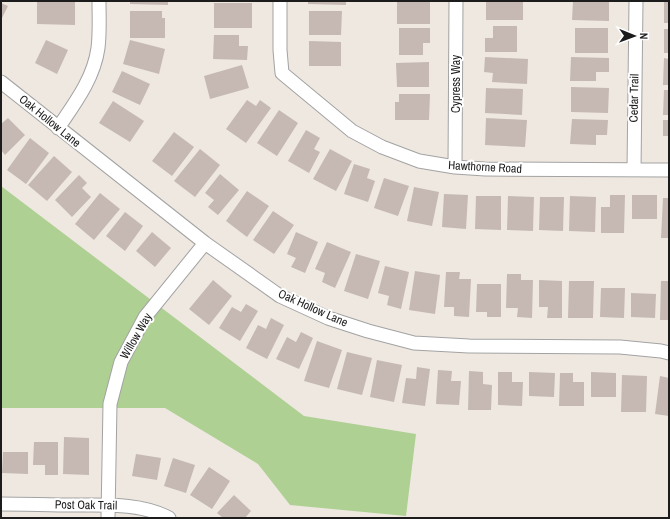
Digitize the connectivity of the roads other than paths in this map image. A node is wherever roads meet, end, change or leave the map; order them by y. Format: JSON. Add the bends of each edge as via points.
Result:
{"nodes":[{"id":1,"x":99,"y":1,"type":"edge"},
{"id":2,"x":280,"y":1,"type":"edge"},
{"id":3,"x":456,"y":1,"type":"edge"},
{"id":4,"x":636,"y":1,"type":"edge"},
{"id":5,"x":1,"y":82,"type":"edge"},
{"id":6,"x":58,"y":128,"type":"junction"},
{"id":7,"x":456,"y":167,"type":"junction"},
{"id":8,"x":634,"y":170,"type":"junction"},
{"id":9,"x":669,"y":170,"type":"edge"},
{"id":10,"x":205,"y":243,"type":"junction"},
{"id":11,"x":669,"y":353,"type":"edge"},
{"id":12,"x":1,"y":504,"type":"edge"},
{"id":13,"x":108,"y":512,"type":"edge"},
{"id":14,"x":169,"y":518,"type":"edge"}],
"edges":[{"from":1,"to":6,"type":"street","via":[[98,48],[92,72]]},
{"from":2,"to":7,"type":"street","name":"Hawthorne Road","via":[[282,73],[352,131],[382,147],[418,161]]},
{"from":3,"to":7,"type":"street","name":"Cypress Way"},
{"from":4,"to":8,"type":"street","name":"Cedar Trail"},
{"from":5,"to":6,"type":"street","name":"Oak Hollow Lane"},
{"from":6,"to":10,"type":"street","name":"Oak Hollow Lane"},
{"from":7,"to":8,"type":"street","name":"Hawthorne Road"},
{"from":8,"to":9,"type":"street","name":"Hawthorne Road"},
{"from":10,"to":11,"type":"street","name":"Oak Hollow Lane","via":[[280,296],[328,318],[414,343],[620,347]]},
{"from":10,"to":13,"type":"street","name":"Willow Way","via":[[144,317],[120,362],[110,404]]},
{"from":12,"to":13,"type":"street","name":"Post Oak Trail"},
{"from":13,"to":14,"type":"street","name":"Post Oak Trail","via":[[132,507]]}]}
